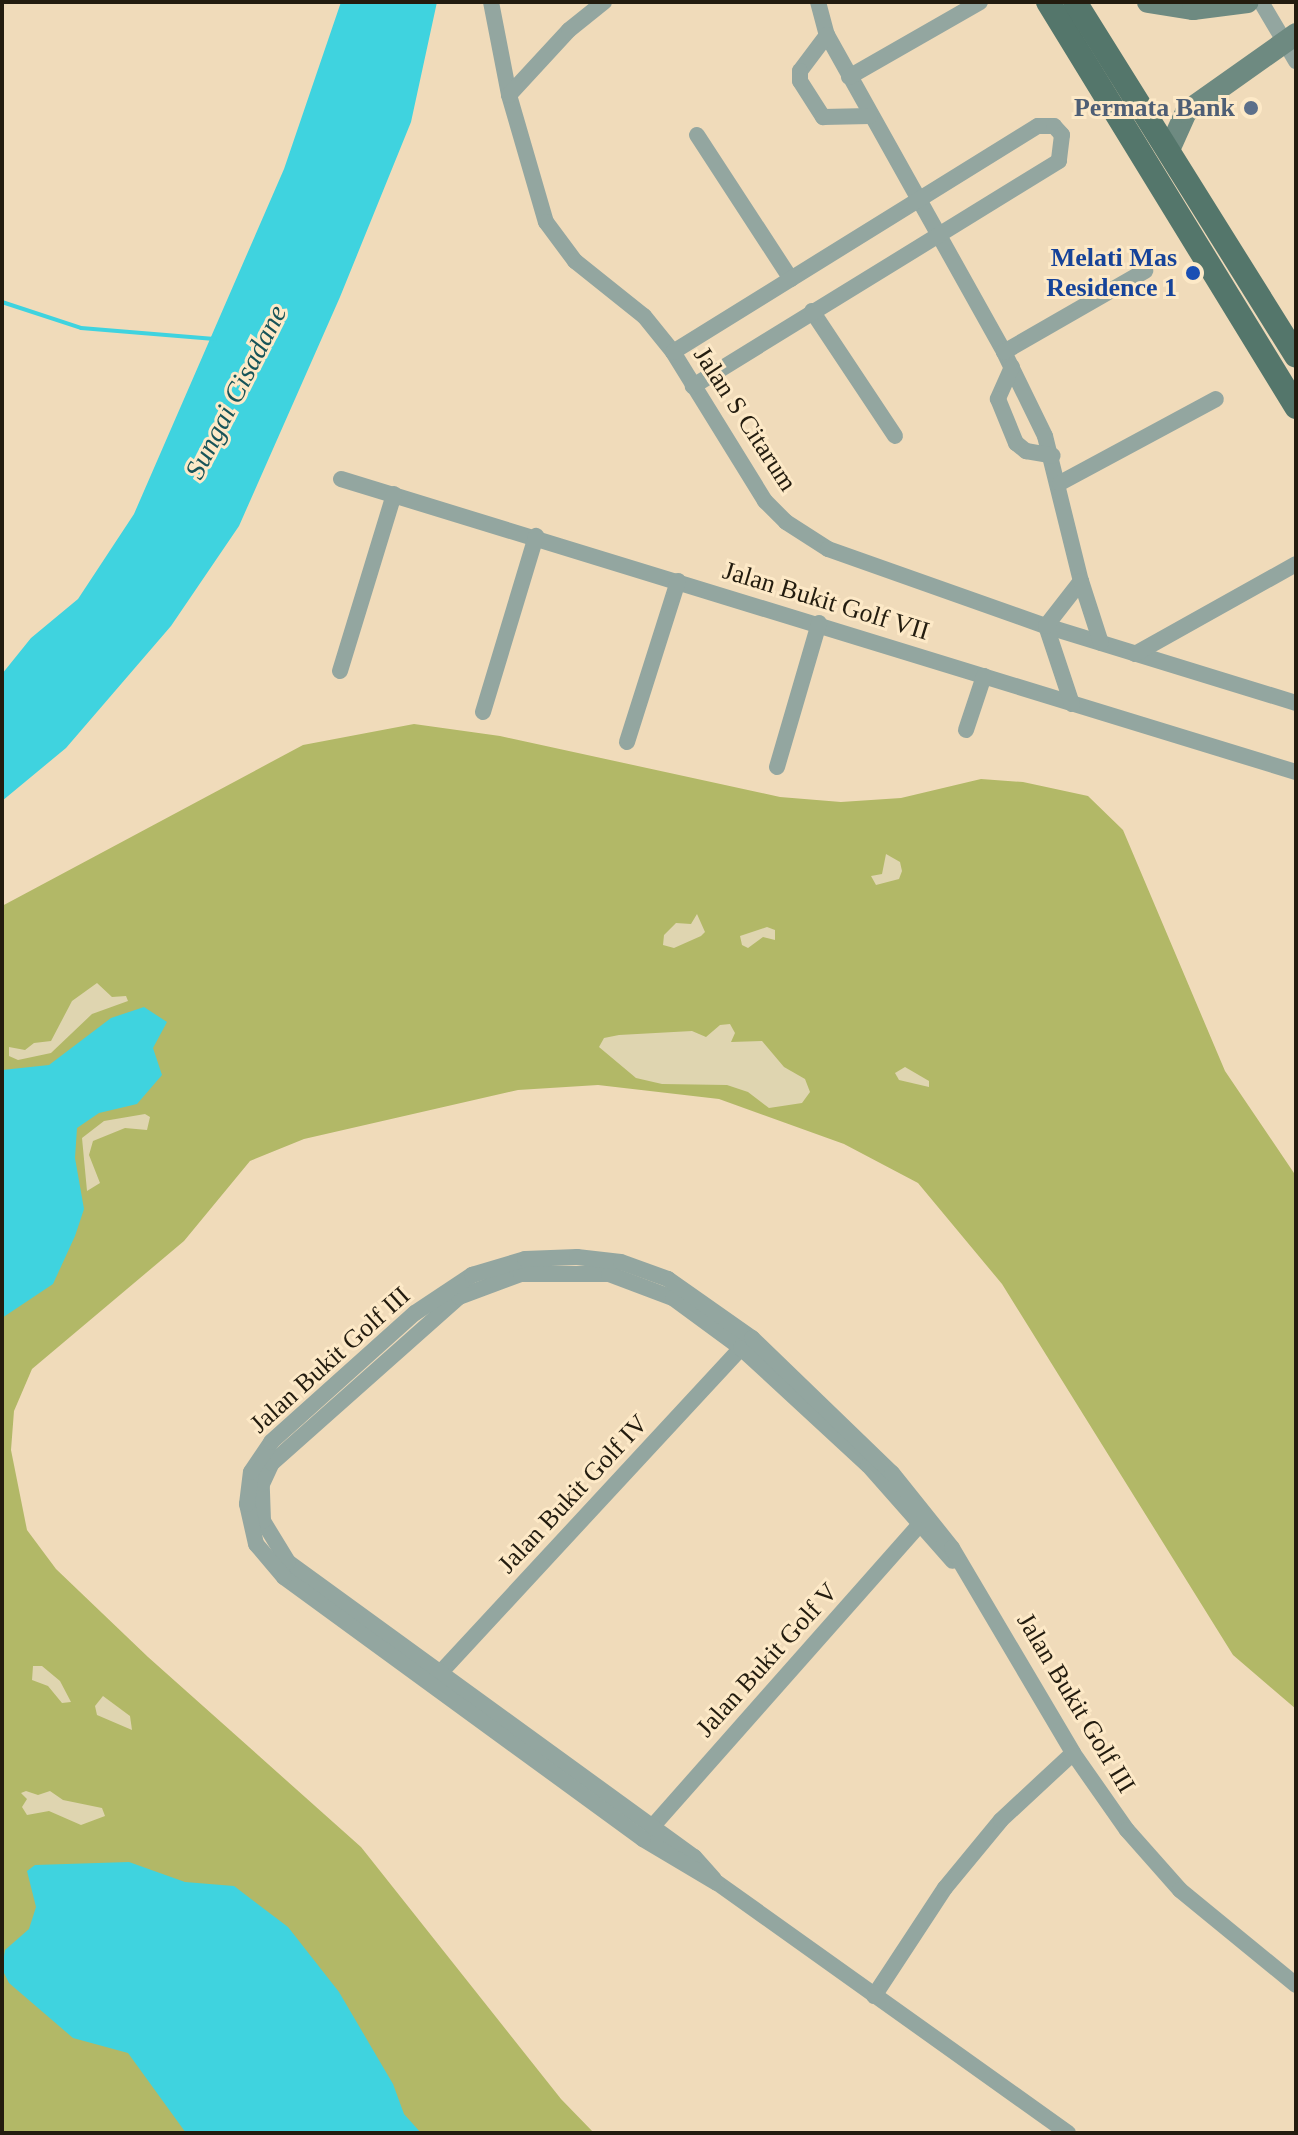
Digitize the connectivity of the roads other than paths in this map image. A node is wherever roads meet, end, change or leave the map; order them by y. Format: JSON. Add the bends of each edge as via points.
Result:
{"nodes":[{"id":1,"x":491,"y":2,"type":"edge"},
{"id":2,"x":604,"y":2,"type":"edge"},
{"id":3,"x":818,"y":2,"type":"edge"},
{"id":4,"x":980,"y":2,"type":"edge"},
{"id":5,"x":1048,"y":2,"type":"edge"},
{"id":6,"x":1075,"y":2,"type":"edge"},
{"id":7,"x":1148,"y":2,"type":"edge"},
{"id":8,"x":1248,"y":2,"type":"edge"},
{"id":9,"x":1261,"y":2,"type":"edge"},
{"id":10,"x":827,"y":35,"type":"junction"},
{"id":11,"x":1292,"y":45,"type":"edge"},
{"id":12,"x":849,"y":77,"type":"junction"},
{"id":13,"x":509,"y":95,"type":"junction"},
{"id":14,"x":870,"y":116,"type":"junction"},
{"id":15,"x":697,"y":135,"type":"dead end"},
{"id":16,"x":1169,"y":150,"type":"junction"},
{"id":17,"x":916,"y":202,"type":"junction"},
{"id":18,"x":937,"y":235,"type":"junction"},
{"id":19,"x":1145,"y":271,"type":"dead end"},
{"id":20,"x":791,"y":279,"type":"junction"},
{"id":21,"x":812,"y":311,"type":"junction"},
{"id":22,"x":673,"y":352,"type":"junction"},
{"id":23,"x":1296,"y":356,"type":"edge"},
{"id":24,"x":1008,"y":359,"type":"junction"},
{"id":25,"x":693,"y":386,"type":"junction"},
{"id":26,"x":1216,"y":399,"type":"dead end"},
{"id":27,"x":1296,"y":407,"type":"edge"},
{"id":28,"x":895,"y":436,"type":"dead end"},
{"id":29,"x":1053,"y":456,"type":"junction"},
{"id":30,"x":341,"y":479,"type":"dead end"},
{"id":31,"x":1060,"y":483,"type":"junction"},
{"id":32,"x":394,"y":494,"type":"junction"},
{"id":33,"x":536,"y":536,"type":"junction"},
{"id":34,"x":1296,"y":564,"type":"edge"},
{"id":35,"x":678,"y":581,"type":"junction"},
{"id":36,"x":1081,"y":581,"type":"junction"},
{"id":37,"x":819,"y":623,"type":"junction"},
{"id":38,"x":1046,"y":626,"type":"junction"},
{"id":39,"x":1101,"y":643,"type":"junction"},
{"id":40,"x":1135,"y":654,"type":"junction"},
{"id":41,"x":340,"y":671,"type":"dead end"},
{"id":42,"x":984,"y":676,"type":"junction"},
{"id":43,"x":1296,"y":703,"type":"edge"},
{"id":44,"x":1072,"y":704,"type":"junction"},
{"id":45,"x":483,"y":712,"type":"dead end"},
{"id":46,"x":966,"y":730,"type":"dead end"},
{"id":47,"x":627,"y":742,"type":"dead end"},
{"id":48,"x":777,"y":767,"type":"dead end"},
{"id":49,"x":1296,"y":772,"type":"edge"},
{"id":50,"x":741,"y":1348,"type":"junction"},
{"id":51,"x":919,"y":1525,"type":"junction"},
{"id":52,"x":964,"y":1569,"type":"junction"},
{"id":53,"x":441,"y":1672,"type":"junction"},
{"id":54,"x":1073,"y":1753,"type":"junction"},
{"id":55,"x":652,"y":1827,"type":"junction"},
{"id":56,"x":717,"y":1883,"type":"junction"},
{"id":57,"x":1296,"y":1985,"type":"edge"},
{"id":58,"x":874,"y":1996,"type":"junction"},
{"id":59,"x":1068,"y":2133,"type":"edge"}],
"edges":[{"from":1,"to":13,"type":"street","name":"Jalan S Citarum"},
{"from":2,"to":13,"type":"street","via":[[569,30]]},
{"from":3,"to":10,"type":"street"},
{"from":4,"to":12,"type":"street"},
{"from":5,"to":27,"type":"main road"},
{"from":6,"to":16,"type":"main road"},
{"from":7,"to":8,"type":"street","via":[[1193,9]]},
{"from":9,"to":11,"type":"street"},
{"from":10,"to":12,"type":"street"},
{"from":10,"to":14,"type":"street","via":[[800,71],[800,81],[823,117]]},
{"from":11,"to":16,"type":"street","via":[[1186,112]]},
{"from":12,"to":14,"type":"street"},
{"from":13,"to":22,"type":"street","name":"Jalan S Citarum","via":[[537,202],[559,243],[644,316]]},
{"from":14,"to":17,"type":"street"},
{"from":15,"to":20,"type":"street"},
{"from":16,"to":23,"type":"main road"},
{"from":17,"to":18,"type":"street"},
{"from":17,"to":18,"type":"street","via":[[1038,126],[1054,126],[1062,135],[1059,161]]},
{"from":17,"to":20,"type":"street"},
{"from":18,"to":21,"type":"street"},
{"from":18,"to":24,"type":"street"},
{"from":19,"to":24,"type":"street"},
{"from":20,"to":22,"type":"street"},
{"from":21,"to":25,"type":"street"},
{"from":21,"to":28,"type":"street"},
{"from":22,"to":25,"type":"street","name":"Jalan S Citarum"},
{"from":24,"to":29,"type":"street"},
{"from":24,"to":29,"type":"street","via":[[998,399],[1016,443],[1026,451]]},
{"from":25,"to":38,"type":"street","name":"Jalan S Citarum","via":[[765,501],[804,537]]},
{"from":26,"to":31,"type":"street"},
{"from":29,"to":31,"type":"street"},
{"from":30,"to":32,"type":"street","name":"Jalan Bukit Golf VII"},
{"from":31,"to":36,"type":"street"},
{"from":32,"to":33,"type":"street","name":"Jalan Bukit Golf VII"},
{"from":32,"to":41,"type":"street"},
{"from":33,"to":35,"type":"street","name":"Jalan Bukit Golf VII"},
{"from":33,"to":45,"type":"street"},
{"from":34,"to":40,"type":"street"},
{"from":35,"to":37,"type":"street","name":"Jalan Bukit Golf VII"},
{"from":35,"to":47,"type":"street"},
{"from":36,"to":38,"type":"street"},
{"from":36,"to":39,"type":"street"},
{"from":37,"to":42,"type":"street","name":"Jalan Bukit Golf VII"},
{"from":37,"to":48,"type":"street"},
{"from":38,"to":39,"type":"street","name":"Jalan S Citarum"},
{"from":38,"to":44,"type":"street"},
{"from":39,"to":40,"type":"street","name":"Jalan S Citarum"},
{"from":40,"to":43,"type":"street","name":"Jalan S Citarum"},
{"from":42,"to":44,"type":"street","name":"Jalan Bukit Golf VII"},
{"from":42,"to":46,"type":"street"},
{"from":44,"to":49,"type":"street","name":"Jalan Bukit Golf VII"},
{"from":50,"to":51,"type":"street","name":"Jalan Bukit Golf III","via":[[868,1465]]},
{"from":50,"to":53,"type":"street","name":"Jalan Bukit Golf IV"},
{"from":50,"to":53,"type":"street","name":"Jalan Bukit Golf III","via":[[673,1298],[629,1279],[590,1272],[521,1274],[440,1310],[281,1452],[266,1474],[261,1496],[263,1521],[278,1551]]},
{"from":51,"to":52,"type":"street","name":"Jalan Bukit Golf III"},
{"from":51,"to":55,"type":"street","name":"Jalan Bukit Golf V"},
{"from":52,"to":54,"type":"street","name":"Jalan Bukit Golf III"},
{"from":52,"to":56,"type":"street","name":"Jalan Bukit Golf III","via":[[892,1473],[789,1371],[693,1294],[621,1262],[525,1259],[472,1275],[415,1313],[265,1450],[251,1472],[247,1504],[256,1544],[273,1567],[643,1839]]},
{"from":53,"to":55,"type":"street","name":"Jalan Bukit Golf III"},
{"from":54,"to":57,"type":"street","name":"Jalan Bukit Golf III","via":[[1127,1830],[1180,1890]]},
{"from":54,"to":58,"type":"street","via":[[982,1842]]},
{"from":55,"to":56,"type":"street","name":"Jalan Bukit Golf III","via":[[694,1857]]},
{"from":56,"to":58,"type":"street","name":"Jalan Bukit Golf III"},
{"from":58,"to":59,"type":"street","name":"Jalan Bukit Golf III"}]}
